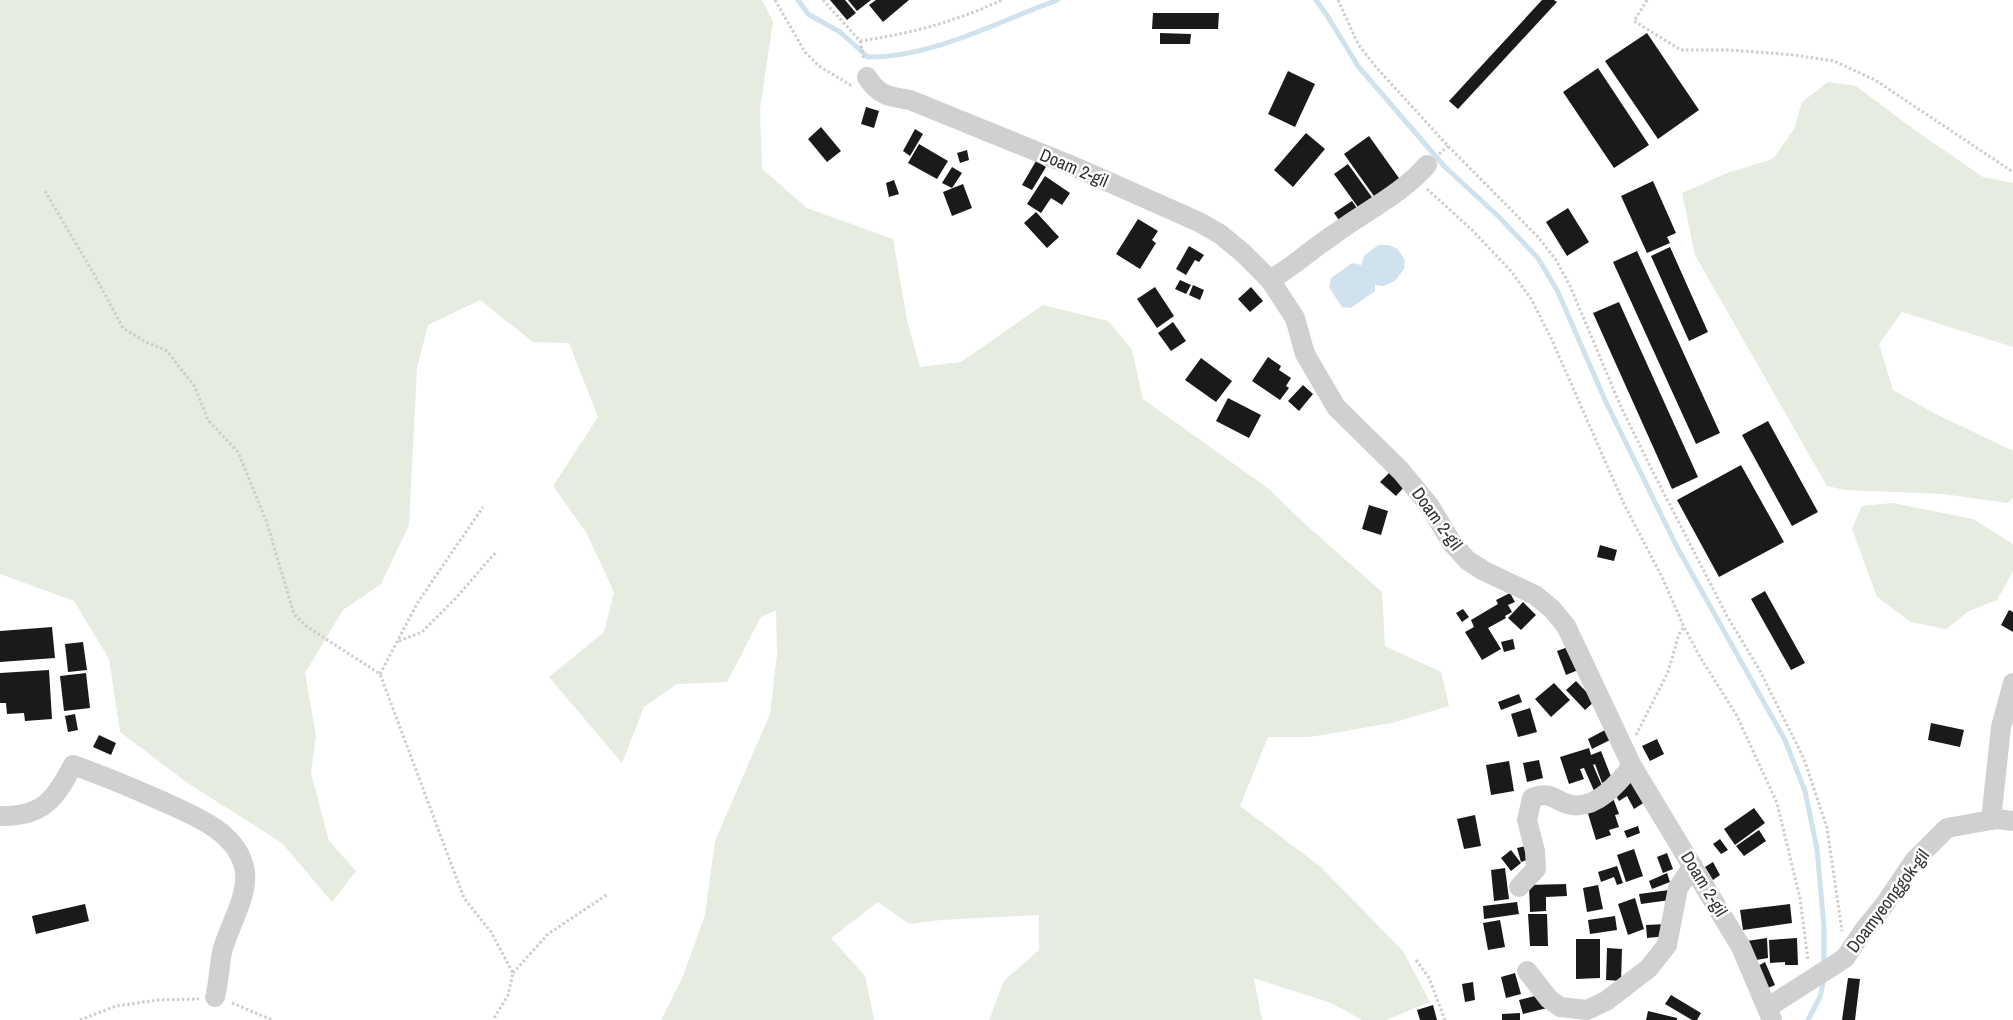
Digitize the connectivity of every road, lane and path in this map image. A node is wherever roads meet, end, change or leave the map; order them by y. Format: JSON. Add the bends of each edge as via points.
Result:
{"nodes":[{"id":1,"x":774,"y":0,"type":"edge"},
{"id":2,"x":823,"y":0,"type":"edge"},
{"id":3,"x":1002,"y":0,"type":"edge"},
{"id":4,"x":1338,"y":0,"type":"edge"},
{"id":5,"x":1647,"y":0,"type":"edge"},
{"id":6,"x":871,"y":83,"type":"joint"},
{"id":7,"x":1448,"y":146,"type":"junction"},
{"id":8,"x":1443,"y":150,"type":"dead end"},
{"id":9,"x":1422,"y":172,"type":"joint"},
{"id":10,"x":2013,"y":172,"type":"edge"},
{"id":11,"x":45,"y":191,"type":"dead end"},
{"id":12,"x":1270,"y":280,"type":"junction"},
{"id":13,"x":482,"y":507,"type":"dead end"},
{"id":14,"x":495,"y":553,"type":"dead end"},
{"id":15,"x":1684,"y":627,"type":"junction"},
{"id":16,"x":398,"y":641,"type":"junction"},
{"id":17,"x":380,"y":674,"type":"junction"},
{"id":18,"x":2013,"y":683,"type":"edge"},
{"id":19,"x":1629,"y":758,"type":"junction"},
{"id":20,"x":0,"y":816,"type":"edge"},
{"id":21,"x":1991,"y":820,"type":"junction"},
{"id":22,"x":2013,"y":821,"type":"edge"},
{"id":23,"x":1694,"y":866,"type":"junction"},
{"id":24,"x":1518,"y":886,"type":"dead end"},
{"id":25,"x":608,"y":894,"type":"dead end"},
{"id":26,"x":1845,"y":958,"type":"junction"},
{"id":27,"x":1416,"y":960,"type":"dead end"},
{"id":28,"x":1527,"y":971,"type":"dead end"},
{"id":29,"x":513,"y":974,"type":"junction"},
{"id":30,"x":1811,"y":980,"type":"junction"},
{"id":31,"x":215,"y":998,"type":"junction"},
{"id":32,"x":1770,"y":1014,"type":"edge"},
{"id":33,"x":80,"y":1020,"type":"edge"},
{"id":34,"x":272,"y":1020,"type":"edge"},
{"id":35,"x":493,"y":1020,"type":"edge"},
{"id":36,"x":1445,"y":1020,"type":"edge"}],
"edges":[{"from":1,"to":6,"type":"path","via":[[804,52],[819,66],[854,87]]},
{"from":2,"to":3,"type":"path","via":[[860,41],[892,37],[936,25]]},
{"from":4,"to":7,"type":"path","via":[[1358,44]]},
{"from":5,"to":10,"type":"path","via":[[1634,21],[1681,50],[1728,50],[1834,60],[1875,80]]},
{"from":6,"to":12,"type":"street","name":"Doam 2-gil","via":[[894,98],[910,100],[1199,222],[1220,234]]},
{"from":7,"to":8,"type":"path"},
{"from":7,"to":26,"type":"path","via":[[1538,237],[1556,260],[1621,407],[1687,541],[1782,712],[1804,759],[1827,828]]},
{"from":9,"to":12,"type":"street"},
{"from":9,"to":15,"type":"path","via":[[1511,271],[1531,299]]},
{"from":11,"to":17,"type":"path","via":[[123,328],[167,351],[195,387],[208,420],[238,452],[267,523],[294,614],[306,626]]},
{"from":12,"to":19,"type":"street","name":"Doam 2-gil","via":[[1295,318],[1305,354],[1336,407],[1401,471],[1429,504],[1452,543],[1467,560],[1484,572],[1536,595],[1566,626]]},
{"from":13,"to":16,"type":"path","via":[[418,602]]},
{"from":14,"to":16,"type":"path","via":[[455,600],[422,632]]},
{"from":15,"to":19,"type":"path","via":[[1668,672]]},
{"from":15,"to":30,"type":"path","via":[[1736,714],[1778,803],[1800,898]]},
{"from":16,"to":17,"type":"path"},
{"from":17,"to":29,"type":"path","via":[[464,898],[491,932]]},
{"from":18,"to":21,"type":"street","via":[[2002,727]]},
{"from":19,"to":23,"type":"street","name":"Doam 2-gil"},
{"from":19,"to":24,"type":"street","via":[[1622,779],[1604,795],[1583,805],[1571,805],[1554,796],[1541,794],[1532,798],[1526,820],[1535,851],[1536,869]]},
{"from":20,"to":31,"type":"street","via":[[29,813],[43,807],[73,765],[179,808],[220,832],[242,858],[245,874],[243,891],[222,953]]},
{"from":21,"to":22,"type":"street","name":"Doamyeonggok-gil"},
{"from":21,"to":26,"type":"street","name":"Doamyeonggok-gil","via":[[1947,828],[1914,861]]},
{"from":23,"to":28,"type":"street","via":[[1678,888],[1667,945],[1649,968],[1606,1001],[1587,1010],[1560,1007],[1549,999]]},
{"from":23,"to":32,"type":"street","name":"Doam 2-gil","via":[[1742,947]]},
{"from":25,"to":29,"type":"path","via":[[548,934]]},
{"from":26,"to":30,"type":"street"},
{"from":27,"to":36,"type":"path","via":[[1429,978]]},
{"from":29,"to":35,"type":"path","via":[[508,995]]},
{"from":30,"to":32,"type":"street"},
{"from":31,"to":33,"type":"path","via":[[159,1000],[116,1006]]},
{"from":31,"to":34,"type":"path","via":[[225,999]]}]}
